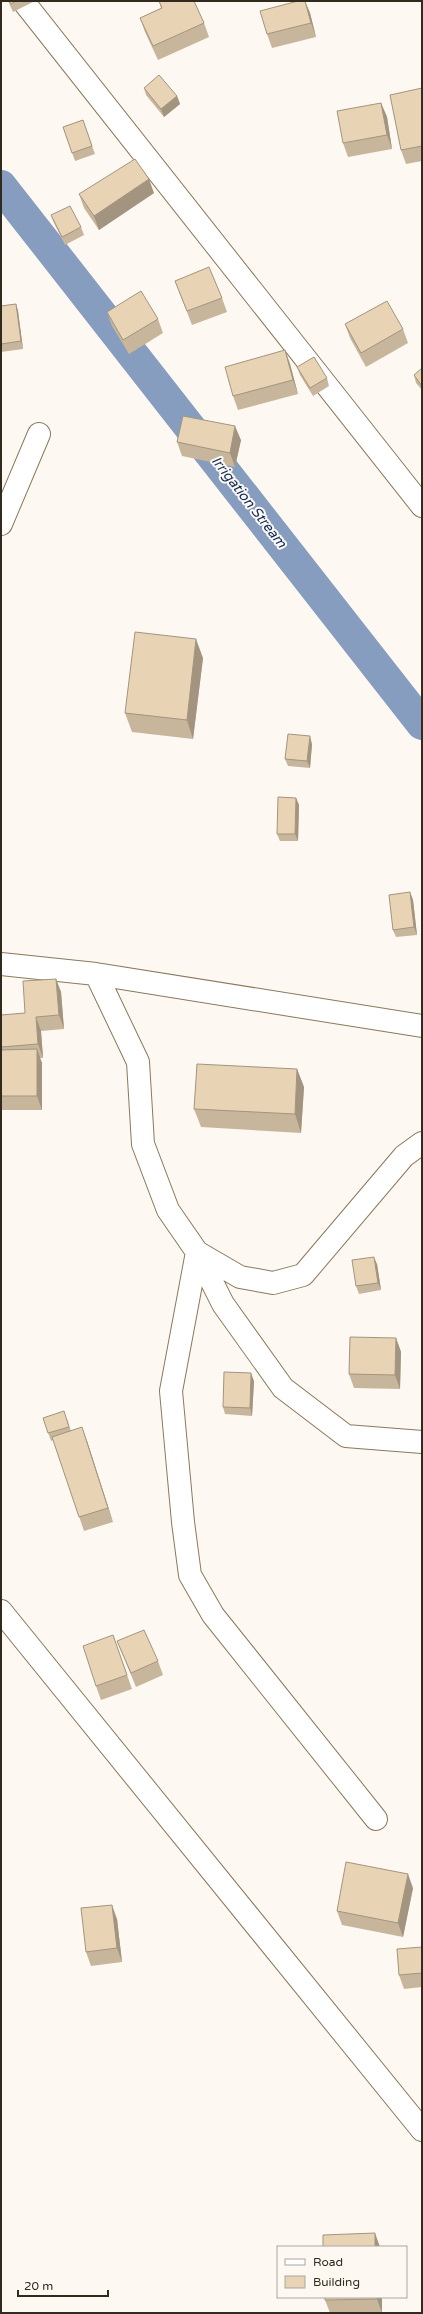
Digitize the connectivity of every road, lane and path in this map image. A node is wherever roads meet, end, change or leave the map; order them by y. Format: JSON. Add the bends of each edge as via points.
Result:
{"nodes":[{"id":1,"x":23,"y":1,"type":"edge"},
{"id":2,"x":38,"y":434,"type":"dead end"},
{"id":3,"x":422,"y":506,"type":"edge"},
{"id":4,"x":1,"y":524,"type":"edge"},
{"id":5,"x":1,"y":964,"type":"edge"},
{"id":6,"x":96,"y":974,"type":"junction"},
{"id":7,"x":422,"y":1026,"type":"edge"},
{"id":8,"x":422,"y":1143,"type":"edge"},
{"id":9,"x":197,"y":1252,"type":"junction"},
{"id":10,"x":422,"y":1442,"type":"edge"},
{"id":11,"x":1,"y":1611,"type":"edge"},
{"id":12,"x":376,"y":1819,"type":"dead end"},
{"id":13,"x":422,"y":2130,"type":"edge"}],
"edges":[{"from":1,"to":3,"type":"street"},
{"from":2,"to":4,"type":"street"},
{"from":5,"to":6,"type":"street"},
{"from":6,"to":7,"type":"street"},
{"from":6,"to":9,"type":"street","via":[[138,1062],[143,1144],[168,1210]]},
{"from":8,"to":9,"type":"street","via":[[404,1156],[303,1275],[273,1283],[240,1277]]},
{"from":9,"to":10,"type":"street","via":[[223,1304],[283,1388],[346,1436]]},
{"from":9,"to":12,"type":"street","via":[[171,1391],[190,1575],[213,1615]]},
{"from":11,"to":13,"type":"street"}]}
